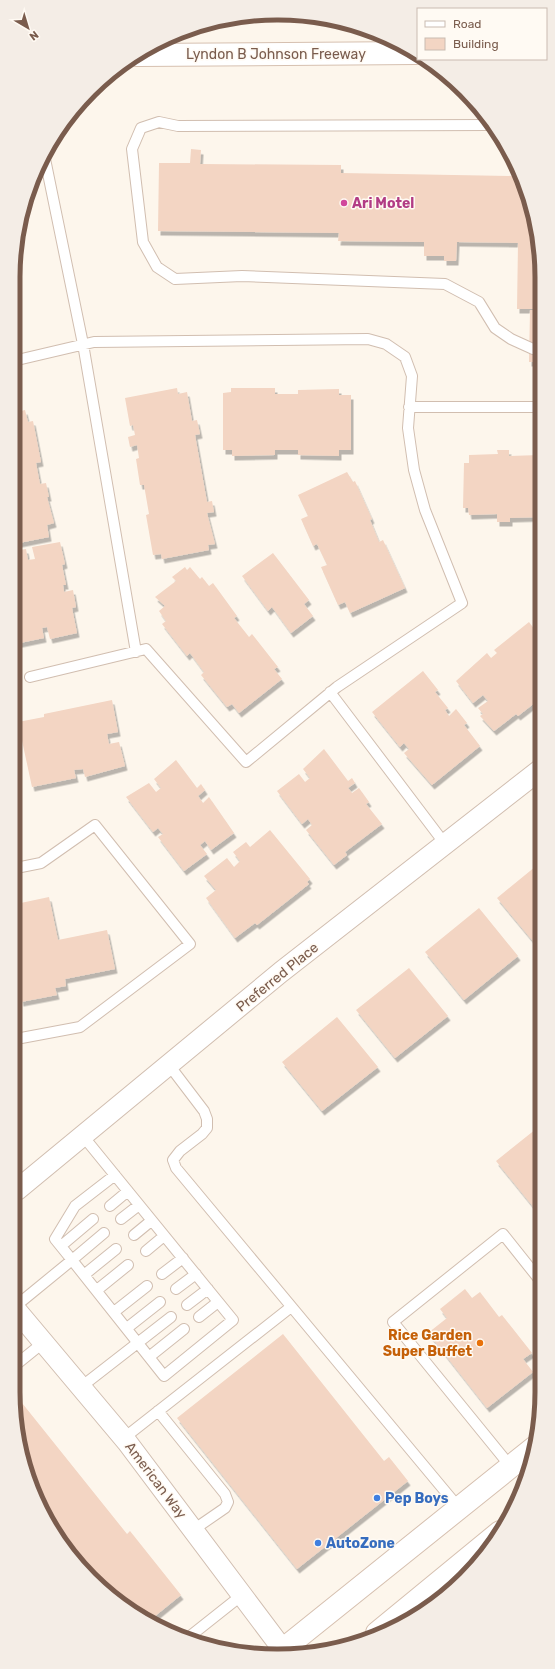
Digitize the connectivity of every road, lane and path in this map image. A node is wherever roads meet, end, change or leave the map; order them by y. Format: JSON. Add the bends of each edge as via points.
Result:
{"nodes":[{"id":1,"x":404,"y":53,"type":"edge"},
{"id":2,"x":147,"y":55,"type":"edge"},
{"id":3,"x":485,"y":125,"type":"edge"},
{"id":4,"x":46,"y":165,"type":"edge"},
{"id":5,"x":83,"y":344,"type":"junction"},
{"id":6,"x":535,"y":349,"type":"edge"},
{"id":7,"x":20,"y":359,"type":"edge"},
{"id":8,"x":409,"y":407,"type":"junction"},
{"id":9,"x":535,"y":408,"type":"edge"},
{"id":10,"x":136,"y":652,"type":"junction"},
{"id":11,"x":30,"y":677,"type":"dead end"},
{"id":12,"x":330,"y":692,"type":"junction"},
{"id":13,"x":535,"y":774,"type":"edge"},
{"id":14,"x":445,"y":844,"type":"junction"},
{"id":15,"x":20,"y":867,"type":"edge"},
{"id":16,"x":20,"y":1037,"type":"edge"},
{"id":17,"x":169,"y":1065,"type":"junction"},
{"id":18,"x":83,"y":1136,"type":"junction"},
{"id":19,"x":115,"y":1175,"type":"junction"},
{"id":20,"x":20,"y":1188,"type":"edge"},
{"id":21,"x":128,"y":1191,"type":"junction"},
{"id":22,"x":139,"y":1204,"type":"junction"},
{"id":23,"x":110,"y":1206,"type":"dead end"},
{"id":24,"x":93,"y":1219,"type":"dead end"},
{"id":25,"x":122,"y":1219,"type":"dead end"},
{"id":26,"x":151,"y":1221,"type":"junction"},
{"id":27,"x":104,"y":1233,"type":"dead end"},
{"id":28,"x":134,"y":1235,"type":"dead end"},
{"id":29,"x":164,"y":1236,"type":"junction"},
{"id":30,"x":60,"y":1246,"type":"junction"},
{"id":31,"x":116,"y":1249,"type":"dead end"},
{"id":32,"x":146,"y":1251,"type":"dead end"},
{"id":33,"x":183,"y":1258,"type":"junction"},
{"id":34,"x":72,"y":1260,"type":"junction"},
{"id":35,"x":128,"y":1265,"type":"dead end"},
{"id":36,"x":162,"y":1274,"type":"dead end"},
{"id":37,"x":196,"y":1274,"type":"junction"},
{"id":38,"x":535,"y":1274,"type":"edge"},
{"id":39,"x":84,"y":1275,"type":"junction"},
{"id":40,"x":146,"y":1286,"type":"dead end"},
{"id":41,"x":176,"y":1289,"type":"dead end"},
{"id":42,"x":208,"y":1289,"type":"junction"},
{"id":43,"x":97,"y":1290,"type":"junction"},
{"id":44,"x":160,"y":1302,"type":"dead end"},
{"id":45,"x":218,"y":1302,"type":"junction"},
{"id":46,"x":20,"y":1303,"type":"edge"},
{"id":47,"x":187,"y":1305,"type":"dead end"},
{"id":48,"x":291,"y":1307,"type":"junction"},
{"id":49,"x":114,"y":1312,"type":"junction"},
{"id":50,"x":20,"y":1313,"type":"edge"},
{"id":51,"x":171,"y":1317,"type":"dead end"},
{"id":52,"x":199,"y":1317,"type":"dead end"},
{"id":53,"x":127,"y":1328,"type":"junction"},
{"id":54,"x":184,"y":1329,"type":"dead end"},
{"id":55,"x":44,"y":1342,"type":"junction"},
{"id":56,"x":138,"y":1342,"type":"junction"},
{"id":57,"x":149,"y":1357,"type":"junction"},
{"id":58,"x":20,"y":1361,"type":"edge"},
{"id":59,"x":81,"y":1387,"type":"junction"},
{"id":60,"x":158,"y":1411,"type":"junction"},
{"id":61,"x":124,"y":1438,"type":"junction"},
{"id":62,"x":527,"y":1453,"type":"edge"},
{"id":63,"x":510,"y":1466,"type":"junction"},
{"id":64,"x":459,"y":1508,"type":"junction"},
{"id":65,"x":193,"y":1530,"type":"junction"},
{"id":66,"x":479,"y":1551,"type":"edge"},
{"id":67,"x":242,"y":1595,"type":"junction"},
{"id":68,"x":390,"y":1622,"type":"edge"},
{"id":69,"x":193,"y":1634,"type":"edge"},
{"id":70,"x":288,"y":1648,"type":"edge"},
{"id":71,"x":279,"y":1649,"type":"edge"}],
"edges":[{"from":1,"to":2,"type":"main road","name":"Lyndon B Johnson Freeway"},
{"from":3,"to":6,"type":"lane","via":[[178,126],[159,122],[141,128],[132,149],[144,242],[157,268],[175,279],[242,276],[445,284],[479,302],[495,328],[510,339]]},
{"from":4,"to":5,"type":"lane"},
{"from":5,"to":7,"type":"lane"},
{"from":5,"to":8,"type":"lane","via":[[368,339],[386,344],[405,357],[412,376]]},
{"from":5,"to":10,"type":"lane"},
{"from":8,"to":9,"type":"lane"},
{"from":8,"to":12,"type":"lane","via":[[408,428],[414,470],[425,510],[462,603]]},
{"from":10,"to":11,"type":"lane"},
{"from":10,"to":12,"type":"lane","via":[[146,650],[246,762]]},
{"from":12,"to":14,"type":"lane"},
{"from":13,"to":14,"type":"street","name":"Preferred Place"},
{"from":14,"to":17,"type":"street","name":"Preferred Place","via":[[281,972]]},
{"from":15,"to":16,"type":"lane","via":[[41,864],[95,825],[190,944],[80,1027]]},
{"from":17,"to":18,"type":"street","name":"Preferred Place"},
{"from":17,"to":48,"type":"lane","via":[[207,1119],[207,1128],[173,1160],[176,1168]]},
{"from":18,"to":19,"type":"lane"},
{"from":18,"to":20,"type":"street","name":"Preferred Place"},
{"from":19,"to":21,"type":"lane"},
{"from":19,"to":30,"type":"lane","via":[[75,1206],[55,1239]]},
{"from":21,"to":22,"type":"lane"},
{"from":21,"to":23,"type":"lane"},
{"from":22,"to":25,"type":"lane"},
{"from":22,"to":26,"type":"lane"},
{"from":24,"to":30,"type":"lane"},
{"from":26,"to":28,"type":"lane"},
{"from":26,"to":29,"type":"lane"},
{"from":27,"to":34,"type":"lane"},
{"from":29,"to":32,"type":"lane"},
{"from":29,"to":33,"type":"lane"},
{"from":30,"to":34,"type":"lane"},
{"from":31,"to":39,"type":"lane"},
{"from":33,"to":36,"type":"lane"},
{"from":33,"to":37,"type":"lane"},
{"from":34,"to":39,"type":"lane"},
{"from":34,"to":46,"type":"lane"},
{"from":35,"to":43,"type":"lane"},
{"from":37,"to":41,"type":"lane"},
{"from":37,"to":42,"type":"lane"},
{"from":38,"to":63,"type":"lane","via":[[502,1234],[393,1322]]},
{"from":39,"to":43,"type":"lane"},
{"from":40,"to":49,"type":"lane"},
{"from":42,"to":45,"type":"lane"},
{"from":42,"to":47,"type":"lane"},
{"from":43,"to":49,"type":"lane"},
{"from":44,"to":53,"type":"lane"},
{"from":45,"to":52,"type":"lane"},
{"from":45,"to":57,"type":"lane","via":[[233,1320],[164,1376]]},
{"from":48,"to":60,"type":"lane"},
{"from":48,"to":64,"type":"lane"},
{"from":49,"to":53,"type":"lane"},
{"from":50,"to":55,"type":"street","name":"American Way"},
{"from":51,"to":56,"type":"lane"},
{"from":53,"to":56,"type":"lane"},
{"from":54,"to":57,"type":"lane"},
{"from":55,"to":58,"type":"lane"},
{"from":55,"to":59,"type":"street","name":"American Way"},
{"from":56,"to":57,"type":"lane"},
{"from":56,"to":59,"type":"lane"},
{"from":59,"to":61,"type":"street","name":"American Way"},
{"from":60,"to":61,"type":"lane"},
{"from":60,"to":65,"type":"lane","via":[[225,1494],[228,1502],[225,1508]]},
{"from":61,"to":65,"type":"street","name":"American Way"},
{"from":62,"to":63,"type":"main road"},
{"from":63,"to":64,"type":"main road"},
{"from":64,"to":70,"type":"main road"},
{"from":65,"to":67,"type":"street","name":"American Way"},
{"from":66,"to":68,"type":"main road"},
{"from":67,"to":69,"type":"lane"},
{"from":67,"to":71,"type":"street","name":"American Way"}]}
